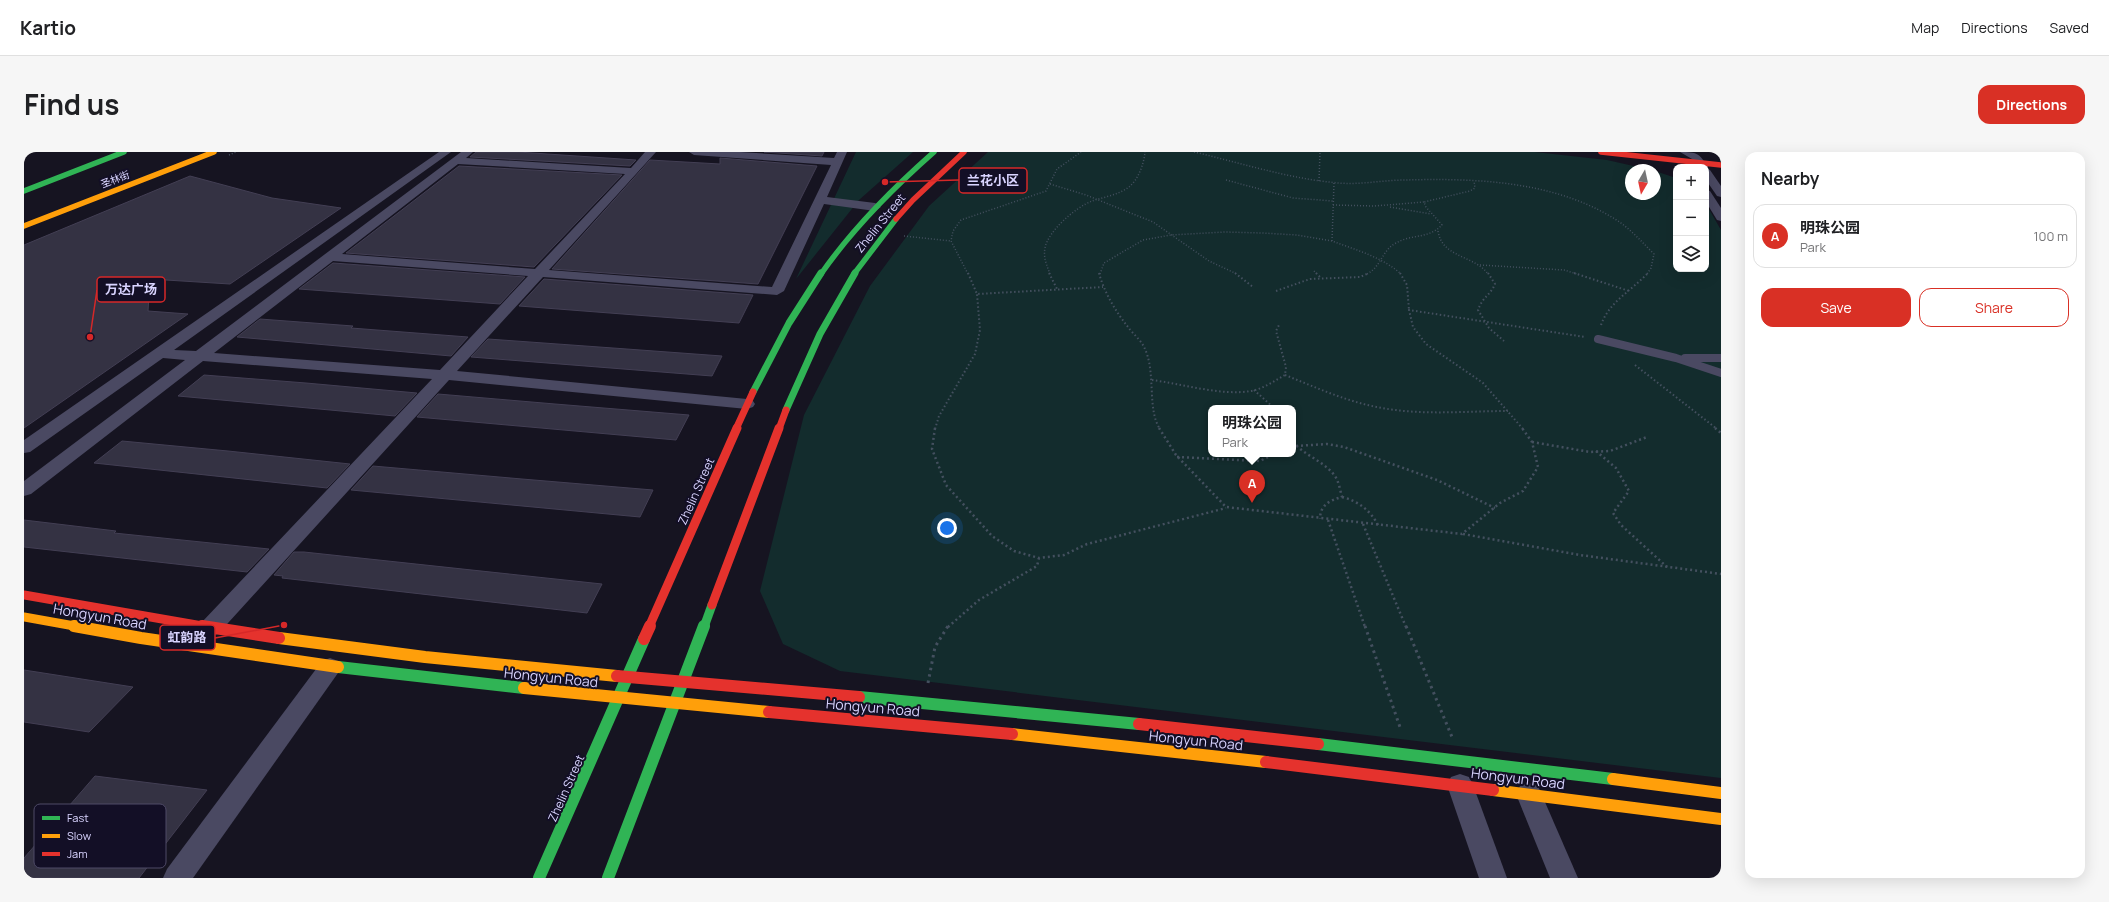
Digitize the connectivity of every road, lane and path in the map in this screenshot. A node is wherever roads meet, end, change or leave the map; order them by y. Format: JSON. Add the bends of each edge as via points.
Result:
{"nodes":[{"id":1,"x":124,"y":152,"type":"edge"},
{"id":2,"x":214,"y":152,"type":"edge"},
{"id":3,"x":468,"y":152,"type":"edge"},
{"id":4,"x":651,"y":152,"type":"edge"},
{"id":5,"x":694,"y":152,"type":"edge"},
{"id":6,"x":934,"y":152,"type":"edge"},
{"id":7,"x":964,"y":152,"type":"edge"},
{"id":8,"x":1081,"y":152,"type":"edge"},
{"id":9,"x":1144,"y":152,"type":"edge"},
{"id":10,"x":1194,"y":152,"type":"edge"},
{"id":11,"x":1320,"y":152,"type":"edge"},
{"id":12,"x":1600,"y":152,"type":"edge"},
{"id":13,"x":451,"y":157,"type":"edge"},
{"id":14,"x":840,"y":157,"type":"edge"},
{"id":15,"x":1686,"y":158,"type":"edge"},
{"id":16,"x":1701,"y":164,"type":"edge"},
{"id":17,"x":1721,"y":165,"type":"edge"},
{"id":18,"x":1709,"y":166,"type":"edge"},
{"id":19,"x":634,"y":171,"type":"junction"},
{"id":20,"x":1709,"y":176,"type":"edge"},
{"id":21,"x":1226,"y":180,"type":"dead end"},
{"id":22,"x":1474,"y":180,"type":"junction"},
{"id":23,"x":1319,"y":181,"type":"junction"},
{"id":24,"x":1334,"y":183,"type":"junction"},
{"id":25,"x":1050,"y":184,"type":"junction"},
{"id":26,"x":24,"y":191,"type":"edge"},
{"id":27,"x":1721,"y":194,"type":"edge"},
{"id":28,"x":1709,"y":198,"type":"edge"},
{"id":29,"x":820,"y":200,"type":"junction"},
{"id":30,"x":1097,"y":200,"type":"junction"},
{"id":31,"x":1333,"y":201,"type":"junction"},
{"id":32,"x":1424,"y":202,"type":"junction"},
{"id":33,"x":1333,"y":205,"type":"junction"},
{"id":34,"x":1382,"y":206,"type":"junction"},
{"id":35,"x":875,"y":207,"type":"junction"},
{"id":36,"x":1431,"y":214,"type":"junction"},
{"id":37,"x":1721,"y":217,"type":"edge"},
{"id":38,"x":24,"y":226,"type":"edge"},
{"id":39,"x":1438,"y":231,"type":"junction"},
{"id":40,"x":885,"y":232,"type":"junction"},
{"id":41,"x":1174,"y":235,"type":"junction"},
{"id":42,"x":951,"y":241,"type":"junction"},
{"id":43,"x":1332,"y":241,"type":"junction"},
{"id":44,"x":330,"y":257,"type":"junction"},
{"id":45,"x":1383,"y":262,"type":"junction"},
{"id":46,"x":1479,"y":265,"type":"junction"},
{"id":47,"x":1314,"y":271,"type":"dead end"},
{"id":48,"x":540,"y":273,"type":"junction"},
{"id":49,"x":1321,"y":279,"type":"junction"},
{"id":50,"x":1103,"y":287,"type":"junction"},
{"id":51,"x":1253,"y":287,"type":"dead end"},
{"id":52,"x":1057,"y":290,"type":"junction"},
{"id":53,"x":1276,"y":291,"type":"dead end"},
{"id":54,"x":1629,"y":291,"type":"junction"},
{"id":55,"x":977,"y":294,"type":"junction"},
{"id":56,"x":1410,"y":310,"type":"junction"},
{"id":57,"x":1483,"y":322,"type":"junction"},
{"id":58,"x":1279,"y":325,"type":"dead end"},
{"id":59,"x":1598,"y":339,"type":"junction"},
{"id":60,"x":1504,"y":341,"type":"dead end"},
{"id":61,"x":159,"y":353,"type":"junction"},
{"id":62,"x":200,"y":356,"type":"junction"},
{"id":63,"x":1676,"y":358,"type":"junction"},
{"id":64,"x":1721,"y":358,"type":"edge"},
{"id":65,"x":1632,"y":362,"type":"dead end"},
{"id":66,"x":1721,"y":373,"type":"edge"},
{"id":67,"x":445,"y":375,"type":"junction"},
{"id":68,"x":1285,"y":375,"type":"junction"},
{"id":69,"x":1152,"y":380,"type":"junction"},
{"id":70,"x":1254,"y":390,"type":"junction"},
{"id":71,"x":747,"y":404,"type":"junction"},
{"id":72,"x":1271,"y":405,"type":"edge"},
{"id":73,"x":1509,"y":411,"type":"junction"},
{"id":74,"x":1721,"y":433,"type":"edge"},
{"id":75,"x":1648,"y":437,"type":"dead end"},
{"id":76,"x":1532,"y":442,"type":"junction"},
{"id":77,"x":1296,"y":446,"type":"joint"},
{"id":78,"x":24,"y":448,"type":"edge"},
{"id":79,"x":1596,"y":451,"type":"junction"},
{"id":80,"x":1177,"y":457,"type":"junction"},
{"id":81,"x":1268,"y":457,"type":"edge"},
{"id":82,"x":24,"y":490,"type":"edge"},
{"id":83,"x":1342,"y":497,"type":"junction"},
{"id":84,"x":1226,"y":507,"type":"junction"},
{"id":85,"x":1495,"y":508,"type":"junction"},
{"id":86,"x":1320,"y":519,"type":"junction"},
{"id":87,"x":1328,"y":520,"type":"junction"},
{"id":88,"x":1363,"y":524,"type":"junction"},
{"id":89,"x":1378,"y":525,"type":"junction"},
{"id":90,"x":1462,"y":534,"type":"junction"},
{"id":91,"x":1039,"y":558,"type":"junction"},
{"id":92,"x":1667,"y":568,"type":"junction"},
{"id":93,"x":1721,"y":574,"type":"edge"},
{"id":94,"x":24,"y":595,"type":"edge"},
{"id":95,"x":24,"y":617,"type":"edge"},
{"id":96,"x":210,"y":628,"type":"junction"},
{"id":97,"x":330,"y":667,"type":"junction"},
{"id":98,"x":627,"y":677,"type":"junction"},
{"id":99,"x":683,"y":682,"type":"junction"},
{"id":100,"x":618,"y":698,"type":"junction"},
{"id":101,"x":675,"y":703,"type":"junction"},
{"id":102,"x":924,"y":703,"type":"junction"},
{"id":103,"x":1410,"y":755,"type":"junction"},
{"id":104,"x":1461,"y":773,"type":"junction"},
{"id":105,"x":1721,"y":793,"type":"edge"},
{"id":106,"x":1529,"y":794,"type":"junction"},
{"id":107,"x":1721,"y":819,"type":"edge"},
{"id":108,"x":177,"y":878,"type":"edge"},
{"id":109,"x":539,"y":878,"type":"edge"},
{"id":110,"x":608,"y":878,"type":"edge"},
{"id":111,"x":1493,"y":878,"type":"edge"},
{"id":112,"x":1564,"y":878,"type":"edge"}],
"edges":[{"from":1,"to":26,"type":"main road","name":"圣林街"},
{"from":2,"to":38,"type":"main road","name":"圣林街"},
{"from":3,"to":13,"type":"street"},
{"from":4,"to":19,"type":"street"},
{"from":5,"to":14,"type":"street"},
{"from":6,"to":35,"type":"main road","name":"Zhelin Street"},
{"from":7,"to":40,"type":"main road","name":"Zhelin Street","via":[[913,200]]},
{"from":8,"to":25,"type":"path","via":[[1058,169]]},
{"from":9,"to":30,"type":"path","via":[[1140,174],[1134,183],[1123,191]]},
{"from":10,"to":23,"type":"path"},
{"from":11,"to":23,"type":"path"},
{"from":12,"to":15,"type":"main road"},
{"from":13,"to":19,"type":"street"},
{"from":13,"to":44,"type":"street"},
{"from":13,"to":61,"type":"street"},
{"from":14,"to":29,"type":"street"},
{"from":15,"to":16,"type":"street","via":[[1696,157]]},
{"from":17,"to":18,"type":"main road"},
{"from":19,"to":48,"type":"street"},
{"from":20,"to":27,"type":"street"},
{"from":21,"to":31,"type":"path","via":[[1293,198]]},
{"from":22,"to":24,"type":"path"},
{"from":22,"to":32,"type":"path","via":[[1475,188],[1470,191],[1441,195]]},
{"from":22,"to":54,"type":"path","via":[[1546,191],[1594,208],[1617,220],[1654,254],[1650,271]]},
{"from":23,"to":24,"type":"path"},
{"from":24,"to":31,"type":"path"},
{"from":25,"to":30,"type":"path"},
{"from":25,"to":42,"type":"path","via":[[1046,191],[961,220],[953,230]]},
{"from":28,"to":37,"type":"street"},
{"from":29,"to":35,"type":"street"},
{"from":29,"to":48,"type":"street","via":[[777,291]]},
{"from":30,"to":41,"type":"path","via":[[1138,215]]},
{"from":30,"to":52,"type":"path","via":[[1075,211],[1059,225],[1045,244],[1049,274]]},
{"from":31,"to":33,"type":"path"},
{"from":32,"to":34,"type":"path"},
{"from":32,"to":36,"type":"path"},
{"from":33,"to":34,"type":"path"},
{"from":33,"to":43,"type":"path"},
{"from":34,"to":36,"type":"path"},
{"from":35,"to":71,"type":"main road","name":"Zhelin Street","via":[[822,270],[795,311]]},
{"from":36,"to":39,"type":"path","via":[[1442,225]]},
{"from":39,"to":45,"type":"path","via":[[1396,242],[1386,250]]},
{"from":39,"to":46,"type":"path","via":[[1438,239],[1442,246]]},
{"from":40,"to":42,"type":"path"},
{"from":40,"to":99,"type":"main road","name":"Zhelin Street","via":[[829,316],[811,353],[791,398]]},
{"from":41,"to":43,"type":"path","via":[[1262,233],[1298,235]]},
{"from":41,"to":50,"type":"path","via":[[1142,240],[1104,263],[1099,272]]},
{"from":41,"to":51,"type":"path","via":[[1209,262],[1241,276]]},
{"from":42,"to":55,"type":"path"},
{"from":43,"to":45,"type":"path"},
{"from":44,"to":48,"type":"street"},
{"from":44,"to":62,"type":"street"},
{"from":45,"to":49,"type":"path","via":[[1368,275]]},
{"from":45,"to":56,"type":"path","via":[[1399,270],[1406,282]]},
{"from":46,"to":54,"type":"path","via":[[1564,270]]},
{"from":46,"to":57,"type":"path","via":[[1495,284],[1492,291],[1482,299],[1478,310]]},
{"from":47,"to":49,"type":"path"},
{"from":48,"to":67,"type":"street"},
{"from":49,"to":53,"type":"path","via":[[1310,279]]},
{"from":50,"to":52,"type":"path"},
{"from":50,"to":69,"type":"path","via":[[1127,326],[1145,348]]},
{"from":52,"to":55,"type":"path"},
{"from":54,"to":59,"type":"path","via":[[1603,318]]},
{"from":55,"to":91,"type":"path","via":[[980,330],[975,354],[940,416],[933,434],[932,449],[946,485],[992,536],[1014,551]]},
{"from":56,"to":57,"type":"path"},
{"from":56,"to":73,"type":"path","via":[[1413,327],[1426,344],[1483,383]]},
{"from":57,"to":59,"type":"path"},
{"from":57,"to":60,"type":"path"},
{"from":58,"to":68,"type":"path","via":[[1276,331]]},
{"from":59,"to":63,"type":"lane"},
{"from":61,"to":62,"type":"street"},
{"from":61,"to":78,"type":"street"},
{"from":62,"to":67,"type":"street"},
{"from":62,"to":82,"type":"street"},
{"from":63,"to":64,"type":"lane"},
{"from":63,"to":66,"type":"lane"},
{"from":65,"to":74,"type":"path"},
{"from":67,"to":71,"type":"street"},
{"from":67,"to":96,"type":"street"},
{"from":68,"to":70,"type":"path","via":[[1267,386]]},
{"from":68,"to":73,"type":"path","via":[[1376,407],[1435,412]]},
{"from":69,"to":70,"type":"path","via":[[1223,390]]},
{"from":69,"to":80,"type":"path","via":[[1155,422]]},
{"from":70,"to":72,"type":"path"},
{"from":71,"to":98,"type":"main road","name":"Zhelin Street"},
{"from":73,"to":76,"type":"path"},
{"from":75,"to":79,"type":"path","via":[[1610,450]]},
{"from":76,"to":79,"type":"path"},
{"from":76,"to":85,"type":"path","via":[[1538,467],[1523,491]]},
{"from":77,"to":83,"type":"path","via":[[1330,471],[1336,478]]},
{"from":77,"to":85,"type":"path","via":[[1327,444],[1344,447],[1437,480]]},
{"from":79,"to":92,"type":"path","via":[[1613,463],[1623,475],[1629,491],[1613,513],[1621,526]]},
{"from":80,"to":81,"type":"path","via":[[1260,461]]},
{"from":80,"to":84,"type":"path"},
{"from":83,"to":86,"type":"path","via":[[1323,505],[1319,513]]},
{"from":83,"to":89,"type":"path","via":[[1368,511],[1376,518]]},
{"from":84,"to":86,"type":"path"},
{"from":84,"to":91,"type":"path","via":[[1087,544],[1064,554]]},
{"from":85,"to":90,"type":"path"},
{"from":86,"to":87,"type":"path"},
{"from":87,"to":88,"type":"path"},
{"from":87,"to":103,"type":"path"},
{"from":88,"to":89,"type":"path"},
{"from":88,"to":104,"type":"path"},
{"from":89,"to":90,"type":"path"},
{"from":90,"to":92,"type":"path"},
{"from":91,"to":102,"type":"path","via":[[1037,566],[974,603],[943,634],[935,646]]},
{"from":92,"to":93,"type":"path"},
{"from":94,"to":96,"type":"main road","name":"Hongyun Road","via":[[108,612]]},
{"from":95,"to":97,"type":"main road","name":"Hongyun Road"},
{"from":96,"to":98,"type":"main road","name":"Hongyun Road","via":[[345,647]]},
{"from":97,"to":100,"type":"main road","name":"Hongyun Road"},
{"from":97,"to":108,"type":"street"},
{"from":98,"to":99,"type":"main road","name":"Hongyun Road"},
{"from":98,"to":100,"type":"main road","name":"Zhelin Street"},
{"from":99,"to":101,"type":"main road","name":"Zhelin Street"},
{"from":99,"to":102,"type":"main road","name":"Hongyun Road"},
{"from":100,"to":101,"type":"main road","name":"Hongyun Road"},
{"from":100,"to":109,"type":"main road","name":"Zhelin Street"},
{"from":101,"to":104,"type":"main road","name":"Hongyun Road"},
{"from":101,"to":110,"type":"main road","name":"Zhelin Street"},
{"from":102,"to":103,"type":"main road","name":"Hongyun Road"},
{"from":103,"to":104,"type":"main road","name":"Hongyun Road"},
{"from":104,"to":105,"type":"main road","name":"Hongyun Road"},
{"from":104,"to":106,"type":"main road","name":"Hongyun Road"},
{"from":104,"to":111,"type":"street"},
{"from":106,"to":107,"type":"main road","name":"Hongyun Road"},
{"from":106,"to":112,"type":"street"}]}
